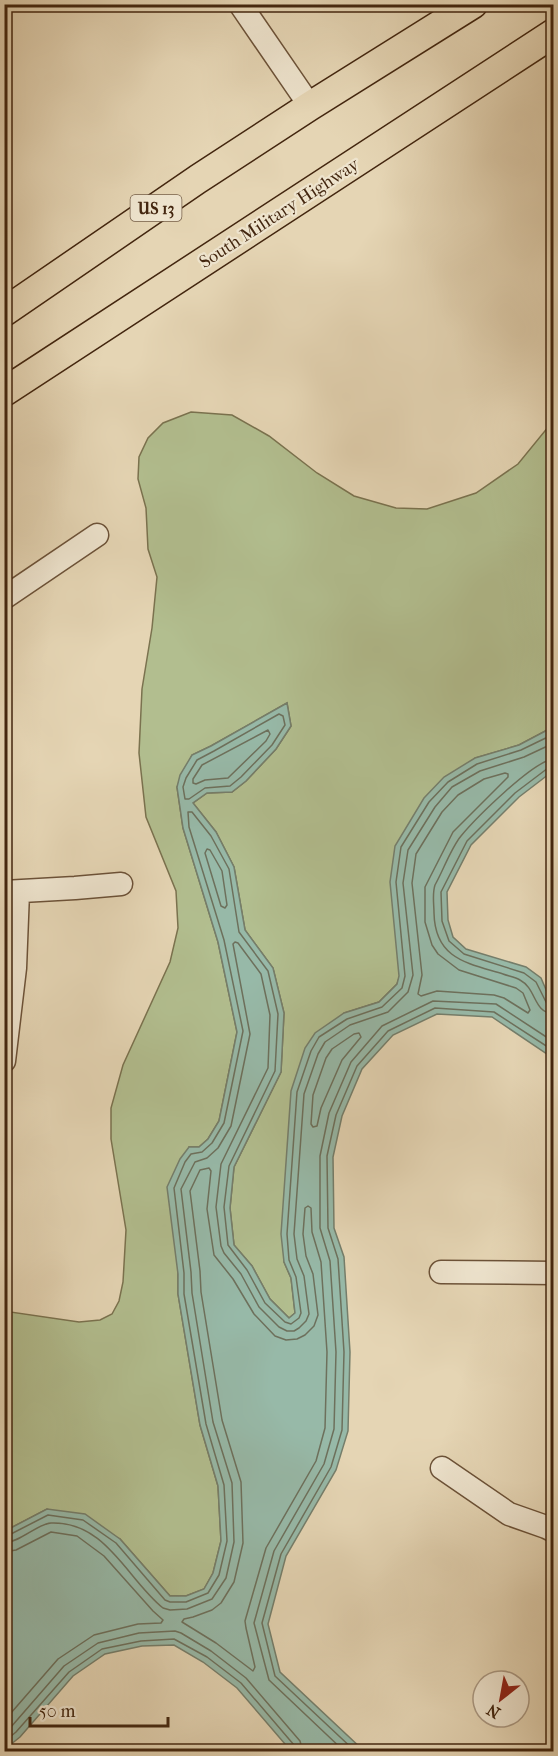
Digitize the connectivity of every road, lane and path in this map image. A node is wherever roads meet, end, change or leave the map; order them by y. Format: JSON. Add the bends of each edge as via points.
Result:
{"nodes":[{"id":1,"x":240,"y":4,"type":"edge"},
{"id":2,"x":473,"y":4,"type":"edge"},
{"id":3,"x":554,"y":33,"type":"edge"},
{"id":4,"x":310,"y":106,"type":"junction"},
{"id":5,"x":4,"y":312,"type":"edge"},
{"id":6,"x":4,"y":392,"type":"edge"},
{"id":7,"x":97,"y":535,"type":"dead end"},
{"id":8,"x":4,"y":598,"type":"edge"},
{"id":9,"x":122,"y":884,"type":"dead end"},
{"id":10,"x":11,"y":892,"type":"edge"},
{"id":11,"x":4,"y":1061,"type":"edge"},
{"id":12,"x":441,"y":1272,"type":"dead end"},
{"id":13,"x":554,"y":1273,"type":"edge"},
{"id":14,"x":442,"y":1468,"type":"dead end"},
{"id":15,"x":554,"y":1531,"type":"edge"}],
"edges":[{"from":1,"to":4,"type":"street"},
{"from":2,"to":4,"type":"main road","number":"US 13"},
{"from":3,"to":6,"type":"main road","name":"South Military Highway"},
{"from":4,"to":5,"type":"main road","number":"US 13"},
{"from":7,"to":8,"type":"street"},
{"from":9,"to":10,"type":"street"},
{"from":10,"to":11,"type":"street","via":[[15,968]]},
{"from":12,"to":13,"type":"street"},
{"from":14,"to":15,"type":"street","via":[[509,1515]]}]}
